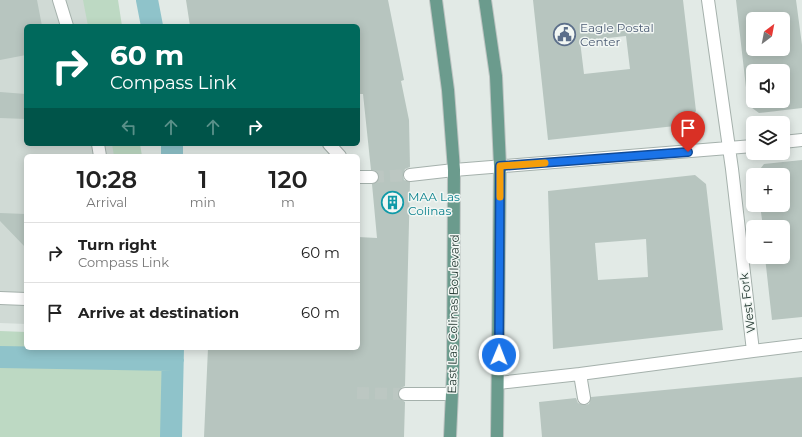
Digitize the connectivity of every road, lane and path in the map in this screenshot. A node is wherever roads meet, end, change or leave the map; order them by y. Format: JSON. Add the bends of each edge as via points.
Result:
{"nodes":[{"id":1,"x":59,"y":0,"type":"edge"},
{"id":2,"x":436,"y":0,"type":"edge"},
{"id":3,"x":485,"y":0,"type":"edge"},
{"id":4,"x":708,"y":0,"type":"edge"},
{"id":5,"x":66,"y":24,"type":"edge"},
{"id":6,"x":802,"y":140,"type":"edge"},
{"id":7,"x":790,"y":141,"type":"edge"},
{"id":8,"x":331,"y":146,"type":"edge"},
{"id":9,"x":746,"y":147,"type":"edge"},
{"id":10,"x":729,"y":149,"type":"junction"},
{"id":11,"x":338,"y":154,"type":"edge"},
{"id":12,"x":500,"y":166,"type":"junction"},
{"id":13,"x":454,"y":170,"type":"junction"},
{"id":14,"x":410,"y":175,"type":"tunnel mouth"},
{"id":15,"x":360,"y":177,"type":"edge"},
{"id":16,"x":372,"y":177,"type":"tunnel mouth"},
{"id":17,"x":0,"y":298,"type":"edge"},
{"id":18,"x":24,"y":299,"type":"edge"},
{"id":19,"x":802,"y":345,"type":"edge"},
{"id":20,"x":753,"y":351,"type":"junction"},
{"id":21,"x":580,"y":374,"type":"junction"},
{"id":22,"x":498,"y":383,"type":"junction"},
{"id":23,"x":405,"y":394,"type":"tunnel mouth"},
{"id":24,"x":452,"y":394,"type":"junction"},
{"id":25,"x":584,"y":398,"type":"dead end"},
{"id":26,"x":450,"y":437,"type":"edge"},
{"id":27,"x":497,"y":437,"type":"edge"}],
"edges":[{"from":1,"to":5,"type":"street"},
{"from":2,"to":13,"type":"main road","name":"East Las Colinas Boulevard","via":[[448,90]]},
{"from":3,"to":12,"type":"main road","via":[[496,76]]},
{"from":4,"to":10,"type":"street","name":"West Fork"},
{"from":6,"to":7,"type":"street"},
{"from":8,"to":11,"type":"street"},
{"from":9,"to":10,"type":"street"},
{"from":10,"to":12,"type":"street"},
{"from":10,"to":20,"type":"street","name":"West Fork"},
{"from":12,"to":13,"type":"street"},
{"from":12,"to":22,"type":"main road"},
{"from":13,"to":14,"type":"street"},
{"from":13,"to":24,"type":"main road","name":"East Las Colinas Boulevard"},
{"from":15,"to":16,"type":"street"},
{"from":17,"to":18,"type":"street"},
{"from":19,"to":20,"type":"street"},
{"from":20,"to":21,"type":"street"},
{"from":21,"to":22,"type":"street"},
{"from":21,"to":25,"type":"street"},
{"from":22,"to":27,"type":"main road"},
{"from":23,"to":24,"type":"street"},
{"from":24,"to":26,"type":"main road","name":"East Las Colinas Boulevard"}]}
